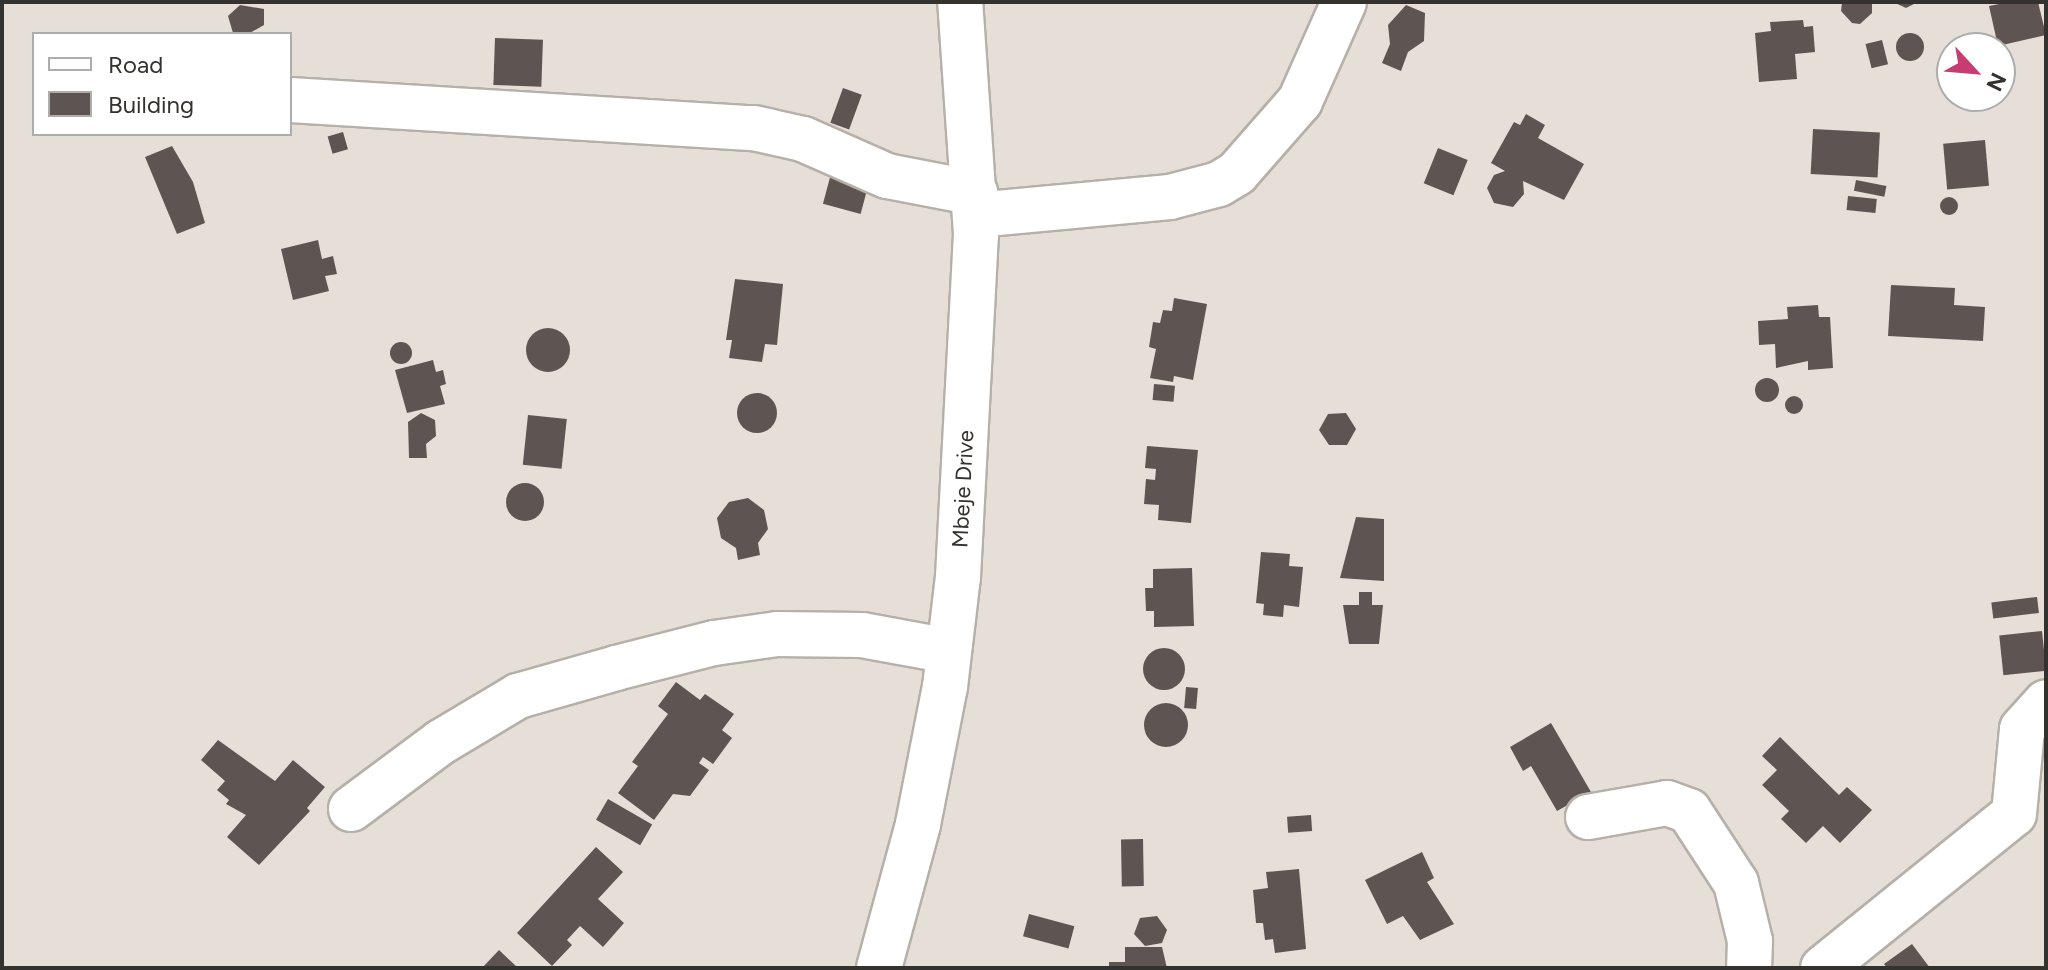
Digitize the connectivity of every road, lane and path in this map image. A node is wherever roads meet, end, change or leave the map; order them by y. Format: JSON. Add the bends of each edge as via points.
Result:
{"nodes":[{"id":1,"x":960,"y":2,"type":"edge"},
{"id":2,"x":1344,"y":2,"type":"edge"},
{"id":3,"x":292,"y":100,"type":"edge"},
{"id":4,"x":976,"y":204,"type":"junction"},
{"id":5,"x":949,"y":651,"type":"junction"},
{"id":6,"x":2046,"y":702,"type":"edge"},
{"id":7,"x":351,"y":809,"type":"dead end"},
{"id":8,"x":1588,"y":817,"type":"dead end"},
{"id":9,"x":879,"y":968,"type":"edge"},
{"id":10,"x":1749,"y":968,"type":"edge"},
{"id":11,"x":1823,"y":968,"type":"edge"}],
"edges":[{"from":1,"to":4,"type":"street","name":"Mbeje Drive"},
{"from":2,"to":4,"type":"street","via":[[1300,101],[1237,173],[1219,184],[1170,197]]},
{"from":3,"to":4,"type":"street","via":[[754,128],[803,139],[887,176]]},
{"from":4,"to":5,"type":"street","name":"Mbeje Drive","via":[[958,577]]},
{"from":5,"to":7,"type":"street","via":[[862,635],[777,634],[714,643],[616,668],[518,696],[441,742]]},
{"from":5,"to":9,"type":"street","name":"Mbeje Drive","via":[[918,824]]},
{"from":6,"to":11,"type":"street","via":[[2022,729],[2014,814]]},
{"from":8,"to":10,"type":"street","via":[[1667,803],[1689,811],[1736,883],[1747,920]]}]}
